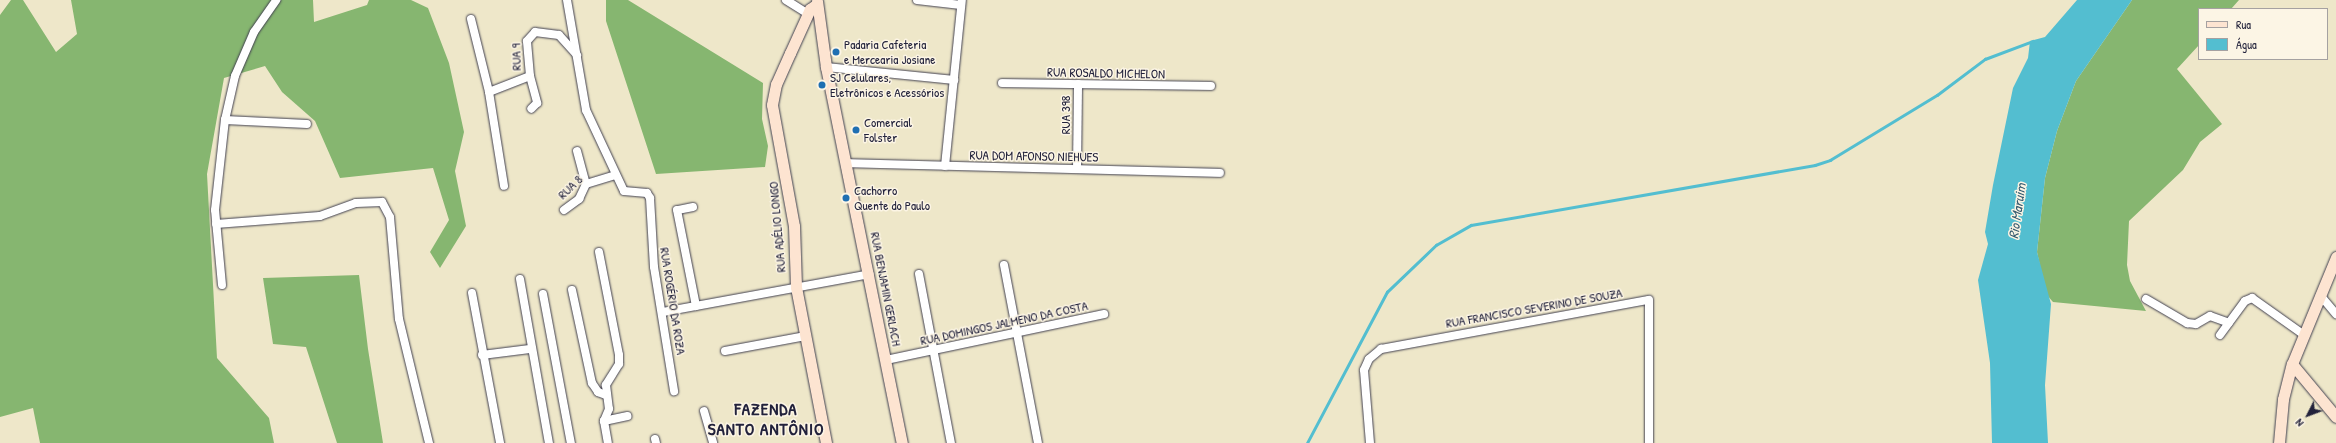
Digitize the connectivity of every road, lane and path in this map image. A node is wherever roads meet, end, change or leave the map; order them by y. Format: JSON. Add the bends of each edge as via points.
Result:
{"nodes":[{"id":1,"x":276,"y":0,"type":"edge"},
{"id":2,"x":567,"y":0,"type":"edge"},
{"id":3,"x":786,"y":0,"type":"edge"},
{"id":4,"x":916,"y":0,"type":"edge"},
{"id":5,"x":962,"y":2,"type":"edge"},
{"id":6,"x":815,"y":8,"type":"edge"},
{"id":7,"x":471,"y":19,"type":"dead end"},
{"id":8,"x":580,"y":59,"type":"junction"},
{"id":9,"x":826,"y":67,"type":"junction"},
{"id":10,"x":530,"y":76,"type":"junction"},
{"id":11,"x":954,"y":80,"type":"junction"},
{"id":12,"x":1002,"y":83,"type":"dead end"},
{"id":13,"x":1078,"y":84,"type":"junction"},
{"id":14,"x":1211,"y":86,"type":"dead end"},
{"id":15,"x":489,"y":92,"type":"junction"},
{"id":16,"x":531,"y":109,"type":"dead end"},
{"id":17,"x":225,"y":120,"type":"junction"},
{"id":18,"x":307,"y":124,"type":"dead end"},
{"id":19,"x":577,"y":151,"type":"dead end"},
{"id":20,"x":846,"y":163,"type":"junction"},
{"id":21,"x":945,"y":166,"type":"junction"},
{"id":22,"x":1077,"y":169,"type":"junction"},
{"id":23,"x":1220,"y":173,"type":"dead end"},
{"id":24,"x":615,"y":175,"type":"junction"},
{"id":25,"x":586,"y":184,"type":"junction"},
{"id":26,"x":504,"y":186,"type":"dead end"},
{"id":27,"x":692,"y":207,"type":"dead end"},
{"id":28,"x":564,"y":210,"type":"dead end"},
{"id":29,"x":216,"y":224,"type":"junction"},
{"id":30,"x":599,"y":252,"type":"dead end"},
{"id":31,"x":2336,"y":256,"type":"edge"},
{"id":32,"x":1004,"y":265,"type":"dead end"},
{"id":33,"x":870,"y":274,"type":"junction"},
{"id":34,"x":919,"y":274,"type":"dead end"},
{"id":35,"x":520,"y":279,"type":"dead end"},
{"id":36,"x":222,"y":285,"type":"dead end"},
{"id":37,"x":796,"y":287,"type":"junction"},
{"id":38,"x":572,"y":290,"type":"dead end"},
{"id":39,"x":472,"y":293,"type":"dead end"},
{"id":40,"x":543,"y":294,"type":"dead end"},
{"id":41,"x":2320,"y":295,"type":"junction"},
{"id":42,"x":2146,"y":299,"type":"dead end"},
{"id":43,"x":696,"y":306,"type":"junction"},
{"id":44,"x":663,"y":312,"type":"junction"},
{"id":45,"x":1104,"y":314,"type":"dead end"},
{"id":46,"x":2336,"y":314,"type":"edge"},
{"id":47,"x":2229,"y":322,"type":"junction"},
{"id":48,"x":1017,"y":332,"type":"junction"},
{"id":49,"x":2304,"y":334,"type":"junction"},
{"id":50,"x":2220,"y":335,"type":"dead end"},
{"id":51,"x":806,"y":336,"type":"junction"},
{"id":52,"x":530,"y":349,"type":"junction"},
{"id":53,"x":933,"y":350,"type":"junction"},
{"id":54,"x":726,"y":351,"type":"dead end"},
{"id":55,"x":482,"y":355,"type":"junction"},
{"id":56,"x":886,"y":360,"type":"junction"},
{"id":57,"x":2292,"y":364,"type":"junction"},
{"id":58,"x":674,"y":391,"type":"dead end"},
{"id":59,"x":606,"y":395,"type":"junction"},
{"id":60,"x":704,"y":411,"type":"dead end"},
{"id":61,"x":627,"y":416,"type":"dead end"},
{"id":62,"x":2336,"y":417,"type":"edge"},
{"id":63,"x":604,"y":421,"type":"junction"},
{"id":64,"x":429,"y":443,"type":"edge"},
{"id":65,"x":500,"y":443,"type":"edge"},
{"id":66,"x":548,"y":443,"type":"edge"},
{"id":67,"x":571,"y":443,"type":"edge"},
{"id":68,"x":608,"y":443,"type":"edge"},
{"id":69,"x":713,"y":443,"type":"edge"},
{"id":70,"x":826,"y":443,"type":"edge"},
{"id":71,"x":902,"y":443,"type":"edge"},
{"id":72,"x":951,"y":443,"type":"edge"},
{"id":73,"x":1038,"y":443,"type":"edge"},
{"id":74,"x":1370,"y":443,"type":"edge"},
{"id":75,"x":1649,"y":443,"type":"edge"},
{"id":76,"x":2279,"y":443,"type":"edge"}],
"edges":[{"from":1,"to":17,"type":"street","via":[[254,32]]},
{"from":2,"to":8,"type":"street"},
{"from":3,"to":6,"type":"street"},
{"from":4,"to":5,"type":"street"},
{"from":5,"to":11,"type":"street"},
{"from":6,"to":9,"type":"street","name":"RUA BENJAMIN GERLACH"},
{"from":6,"to":37,"type":"street","name":"RUA ADÉLIO LONGO","via":[[776,84],[772,105],[794,226]]},
{"from":7,"to":15,"type":"street"},
{"from":8,"to":10,"type":"street","name":"RUA 9","via":[[560,35],[535,32],[527,41]]},
{"from":8,"to":24,"type":"street","via":[[586,110]]},
{"from":9,"to":11,"type":"street"},
{"from":9,"to":20,"type":"street","name":"RUA BENJAMIN GERLACH"},
{"from":10,"to":15,"type":"street","name":"RUA 9"},
{"from":10,"to":16,"type":"street","via":[[537,103]]},
{"from":11,"to":21,"type":"street"},
{"from":12,"to":13,"type":"street","name":"RUA ROSALDO MICHELON"},
{"from":13,"to":14,"type":"street","name":"RUA ROSALDO MICHELON"},
{"from":13,"to":22,"type":"street","name":"RUA 398"},
{"from":15,"to":26,"type":"street"},
{"from":17,"to":18,"type":"street"},
{"from":17,"to":29,"type":"street","via":[[216,180]]},
{"from":19,"to":25,"type":"street"},
{"from":20,"to":21,"type":"street","name":"RUA DOM AFONSO NIEHUES"},
{"from":20,"to":33,"type":"street","name":"RUA BENJAMIN GERLACH"},
{"from":21,"to":22,"type":"street","name":"RUA DOM AFONSO NIEHUES"},
{"from":22,"to":23,"type":"street","name":"RUA DOM AFONSO NIEHUES"},
{"from":24,"to":25,"type":"street","name":"RUA 8"},
{"from":24,"to":44,"type":"street","name":"RUA ROGÉRIO DA ROZA","via":[[628,194],[647,193],[654,267]]},
{"from":25,"to":28,"type":"street","name":"RUA 8","via":[[578,199]]},
{"from":27,"to":43,"type":"street","via":[[677,210]]},
{"from":29,"to":36,"type":"street"},
{"from":29,"to":64,"type":"street","via":[[328,214],[356,203],[378,200],[390,217],[403,338]]},
{"from":30,"to":59,"type":"street","via":[[619,355]]},
{"from":31,"to":41,"type":"street"},
{"from":32,"to":48,"type":"street"},
{"from":33,"to":37,"type":"street"},
{"from":33,"to":56,"type":"street","name":"RUA BENJAMIN GERLACH"},
{"from":34,"to":53,"type":"street"},
{"from":35,"to":52,"type":"street"},
{"from":37,"to":43,"type":"street"},
{"from":37,"to":51,"type":"street","name":"RUA ADÉLIO LONGO"},
{"from":38,"to":59,"type":"street","via":[[592,383],[598,392]]},
{"from":39,"to":55,"type":"street"},
{"from":40,"to":67,"type":"street"},
{"from":41,"to":46,"type":"street"},
{"from":41,"to":49,"type":"street"},
{"from":42,"to":47,"type":"street","via":[[2187,323],[2196,324],[2210,316]]},
{"from":43,"to":44,"type":"street"},
{"from":44,"to":58,"type":"street","name":"RUA ROGÉRIO DA ROZA"},
{"from":45,"to":48,"type":"street","name":"RUA DOMINGOS JALMENO DA COSTA"},
{"from":47,"to":49,"type":"street","via":[[2245,301],[2252,298]]},
{"from":47,"to":50,"type":"street"},
{"from":48,"to":53,"type":"street","name":"RUA DOMINGOS JALMENO DA COSTA"},
{"from":48,"to":73,"type":"street"},
{"from":49,"to":57,"type":"street"},
{"from":51,"to":54,"type":"street"},
{"from":51,"to":70,"type":"street","name":"RUA ADÉLIO LONGO"},
{"from":52,"to":55,"type":"street"},
{"from":52,"to":66,"type":"street"},
{"from":53,"to":56,"type":"street","name":"RUA DOMINGOS JALMENO DA COSTA"},
{"from":53,"to":72,"type":"street"},
{"from":55,"to":65,"type":"street"},
{"from":56,"to":71,"type":"street","name":"RUA BENJAMIN GERLACH"},
{"from":57,"to":62,"type":"street"},
{"from":57,"to":76,"type":"street","via":[[2283,398]]},
{"from":59,"to":63,"type":"street","via":[[609,404]]},
{"from":60,"to":69,"type":"street"},
{"from":61,"to":63,"type":"street"},
{"from":63,"to":68,"type":"street"},
{"from":74,"to":75,"type":"street","name":"RUA FRANCISCO SEVERINO DE SOUZA","via":[[1364,370],[1370,359],[1381,349],[1649,300]]}]}
